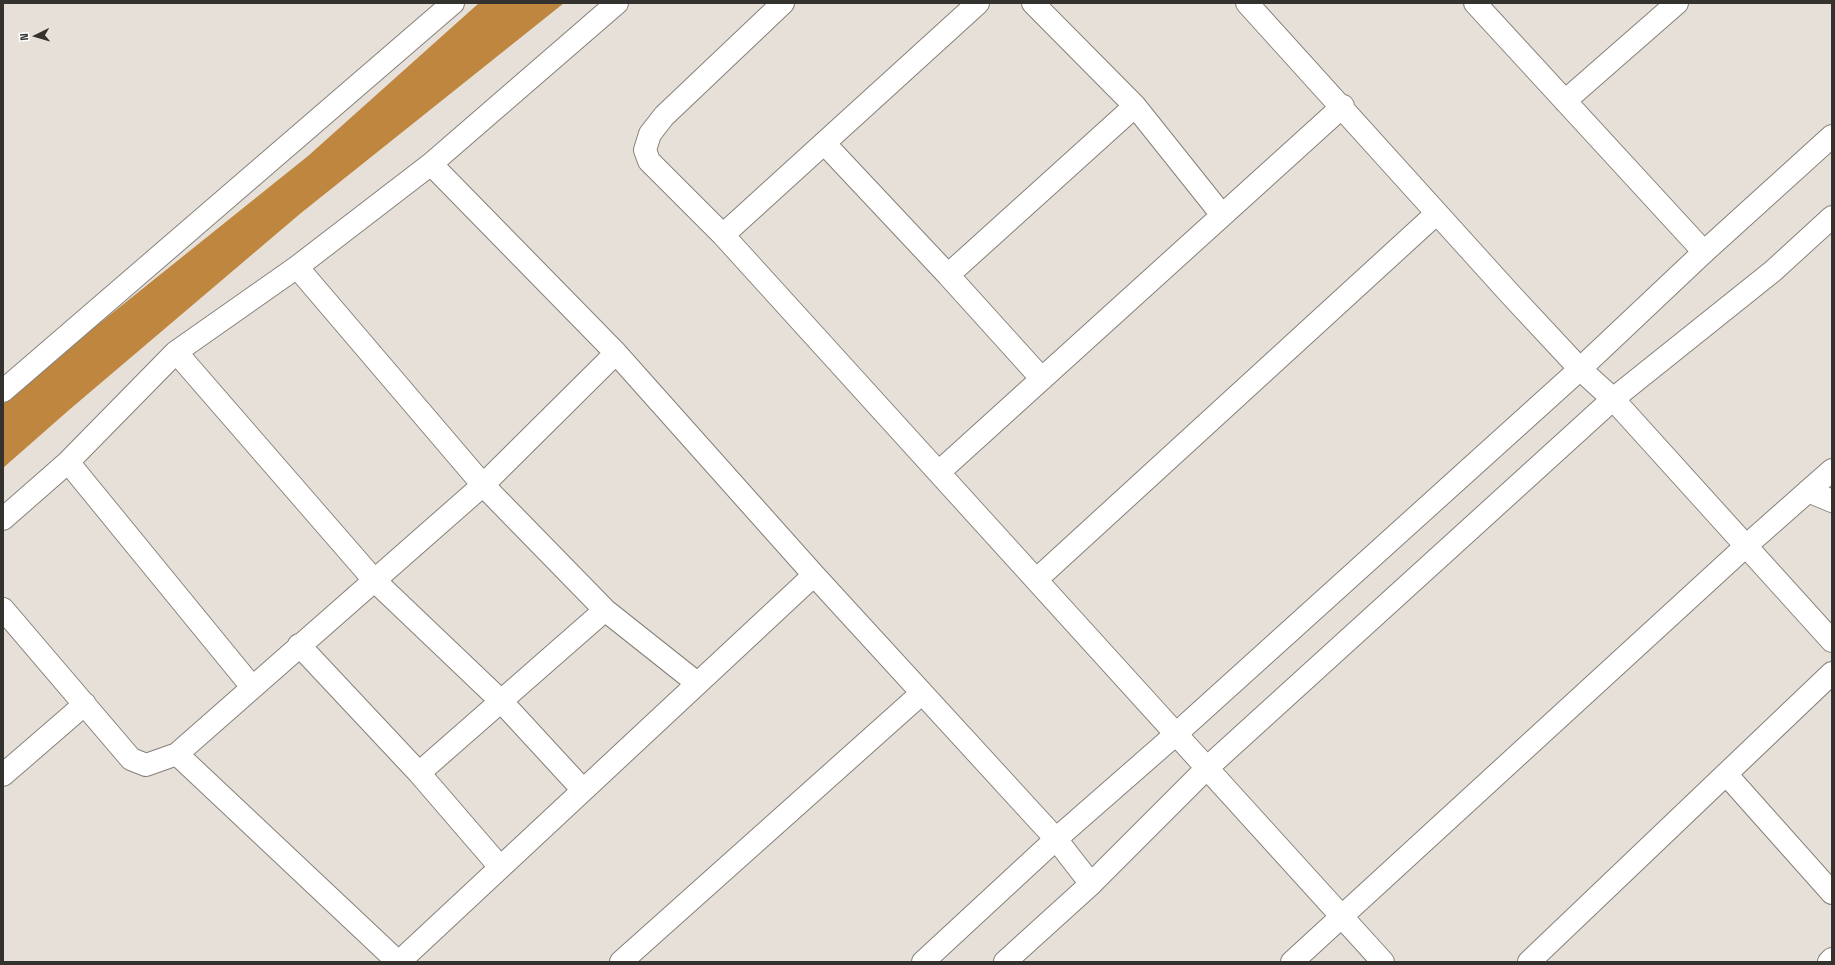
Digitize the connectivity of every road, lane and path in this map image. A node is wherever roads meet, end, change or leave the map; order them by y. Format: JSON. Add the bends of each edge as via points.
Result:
{"nodes":[{"id":1,"x":453,"y":3,"type":"edge"},
{"id":2,"x":617,"y":3,"type":"edge"},
{"id":3,"x":783,"y":3,"type":"edge"},
{"id":4,"x":978,"y":3,"type":"edge"},
{"id":5,"x":1033,"y":3,"type":"edge"},
{"id":6,"x":1248,"y":3,"type":"edge"},
{"id":7,"x":1475,"y":3,"type":"edge"},
{"id":8,"x":1678,"y":3,"type":"edge"},
{"id":9,"x":1565,"y":101,"type":"junction"},
{"id":10,"x":1135,"y":106,"type":"junction"},
{"id":11,"x":1343,"y":106,"type":"junction"},
{"id":12,"x":1832,"y":136,"type":"edge"},
{"id":13,"x":824,"y":143,"type":"junction"},
{"id":14,"x":431,"y":164,"type":"junction"},
{"id":15,"x":1437,"y":213,"type":"junction"},
{"id":16,"x":1222,"y":215,"type":"junction"},
{"id":17,"x":1832,"y":216,"type":"edge"},
{"id":18,"x":723,"y":235,"type":"junction"},
{"id":19,"x":1704,"y":252,"type":"junction"},
{"id":20,"x":297,"y":267,"type":"junction"},
{"id":21,"x":948,"y":275,"type":"junction"},
{"id":22,"x":176,"y":352,"type":"junction"},
{"id":23,"x":616,"y":352,"type":"junction"},
{"id":24,"x":1580,"y":370,"type":"junction"},
{"id":25,"x":1042,"y":379,"type":"junction"},
{"id":26,"x":3,"y":391,"type":"edge"},
{"id":27,"x":1613,"y":399,"type":"junction"},
{"id":28,"x":68,"y":462,"type":"junction"},
{"id":29,"x":1832,"y":470,"type":"edge"},
{"id":30,"x":939,"y":472,"type":"junction"},
{"id":31,"x":483,"y":485,"type":"junction"},
{"id":32,"x":1808,"y":491,"type":"junction"},
{"id":33,"x":1832,"y":501,"type":"edge"},
{"id":34,"x":3,"y":519,"type":"edge"},
{"id":35,"x":1747,"y":545,"type":"junction"},
{"id":36,"x":814,"y":575,"type":"junction"},
{"id":37,"x":374,"y":580,"type":"junction"},
{"id":38,"x":1036,"y":580,"type":"junction"},
{"id":39,"x":3,"y":609,"type":"edge"},
{"id":40,"x":605,"y":610,"type":"junction"},
{"id":41,"x":1832,"y":641,"type":"edge"},
{"id":42,"x":299,"y":645,"type":"junction"},
{"id":43,"x":1832,"y":673,"type":"edge"},
{"id":44,"x":698,"y":683,"type":"junction"},
{"id":45,"x":252,"y":687,"type":"junction"},
{"id":46,"x":922,"y":693,"type":"junction"},
{"id":47,"x":501,"y":701,"type":"junction"},
{"id":48,"x":84,"y":704,"type":"junction"},
{"id":49,"x":1176,"y":734,"type":"junction"},
{"id":50,"x":178,"y":754,"type":"junction"},
{"id":51,"x":1207,"y":768,"type":"junction"},
{"id":52,"x":419,"y":773,"type":"junction"},
{"id":53,"x":1726,"y":774,"type":"junction"},
{"id":54,"x":3,"y":775,"type":"edge"},
{"id":55,"x":583,"y":790,"type":"junction"},
{"id":56,"x":1056,"y":839,"type":"junction"},
{"id":57,"x":500,"y":867,"type":"junction"},
{"id":58,"x":1091,"y":884,"type":"junction"},
{"id":59,"x":1832,"y":893,"type":"edge"},
{"id":60,"x":1342,"y":917,"type":"junction"},
{"id":61,"x":1832,"y":959,"type":"edge"},
{"id":62,"x":398,"y":962,"type":"edge"},
{"id":63,"x":622,"y":962,"type":"edge"},
{"id":64,"x":923,"y":962,"type":"edge"},
{"id":65,"x":1005,"y":962,"type":"edge"},
{"id":66,"x":1292,"y":962,"type":"edge"},
{"id":67,"x":1383,"y":962,"type":"edge"},
{"id":68,"x":1529,"y":962,"type":"edge"},
{"id":69,"x":1829,"y":962,"type":"edge"}],
"edges":[{"from":1,"to":26,"type":"street"},
{"from":2,"to":14,"type":"street"},
{"from":3,"to":18,"type":"street","via":[[664,116],[650,134],[645,150],[649,161]]},
{"from":4,"to":13,"type":"street"},
{"from":5,"to":10,"type":"street"},
{"from":6,"to":11,"type":"street"},
{"from":7,"to":9,"type":"street"},
{"from":8,"to":9,"type":"street"},
{"from":9,"to":19,"type":"street"},
{"from":10,"to":16,"type":"street"},
{"from":10,"to":21,"type":"street"},
{"from":11,"to":15,"type":"street"},
{"from":11,"to":16,"type":"street"},
{"from":12,"to":19,"type":"street"},
{"from":13,"to":18,"type":"street"},
{"from":13,"to":21,"type":"street"},
{"from":14,"to":20,"type":"street"},
{"from":14,"to":23,"type":"street"},
{"from":15,"to":24,"type":"street"},
{"from":15,"to":38,"type":"street"},
{"from":16,"to":25,"type":"street"},
{"from":17,"to":27,"type":"street","via":[[1772,271]]},
{"from":18,"to":30,"type":"street"},
{"from":19,"to":24,"type":"street"},
{"from":20,"to":22,"type":"street"},
{"from":20,"to":31,"type":"street"},
{"from":21,"to":25,"type":"street"},
{"from":22,"to":28,"type":"street"},
{"from":22,"to":37,"type":"street"},
{"from":23,"to":31,"type":"street"},
{"from":23,"to":36,"type":"street"},
{"from":24,"to":27,"type":"street"},
{"from":24,"to":49,"type":"street"},
{"from":25,"to":30,"type":"street"},
{"from":27,"to":35,"type":"street"},
{"from":27,"to":51,"type":"street"},
{"from":28,"to":34,"type":"street"},
{"from":28,"to":45,"type":"street"},
{"from":29,"to":32,"type":"street"},
{"from":30,"to":38,"type":"street"},
{"from":31,"to":37,"type":"street"},
{"from":31,"to":40,"type":"street"},
{"from":32,"to":33,"type":"street"},
{"from":32,"to":35,"type":"street"},
{"from":35,"to":41,"type":"street"},
{"from":35,"to":60,"type":"street"},
{"from":36,"to":44,"type":"street"},
{"from":36,"to":46,"type":"street"},
{"from":37,"to":42,"type":"street"},
{"from":37,"to":47,"type":"street"},
{"from":38,"to":49,"type":"street"},
{"from":39,"to":48,"type":"street"},
{"from":40,"to":44,"type":"street"},
{"from":40,"to":47,"type":"street"},
{"from":42,"to":45,"type":"street"},
{"from":42,"to":52,"type":"street"},
{"from":43,"to":53,"type":"street"},
{"from":44,"to":55,"type":"street"},
{"from":45,"to":50,"type":"street"},
{"from":46,"to":56,"type":"street"},
{"from":46,"to":63,"type":"street"},
{"from":47,"to":52,"type":"street"},
{"from":47,"to":55,"type":"street"},
{"from":48,"to":50,"type":"street","via":[[131,759],[146,765]]},
{"from":48,"to":54,"type":"street"},
{"from":49,"to":51,"type":"street"},
{"from":49,"to":56,"type":"street"},
{"from":50,"to":62,"type":"street"},
{"from":51,"to":58,"type":"street"},
{"from":51,"to":60,"type":"street"},
{"from":52,"to":57,"type":"street"},
{"from":53,"to":59,"type":"street"},
{"from":53,"to":68,"type":"street"},
{"from":55,"to":57,"type":"street"},
{"from":56,"to":58,"type":"street"},
{"from":56,"to":64,"type":"street"},
{"from":57,"to":62,"type":"street"},
{"from":58,"to":65,"type":"street"},
{"from":60,"to":66,"type":"street"},
{"from":60,"to":67,"type":"street"},
{"from":61,"to":69,"type":"street"}]}
